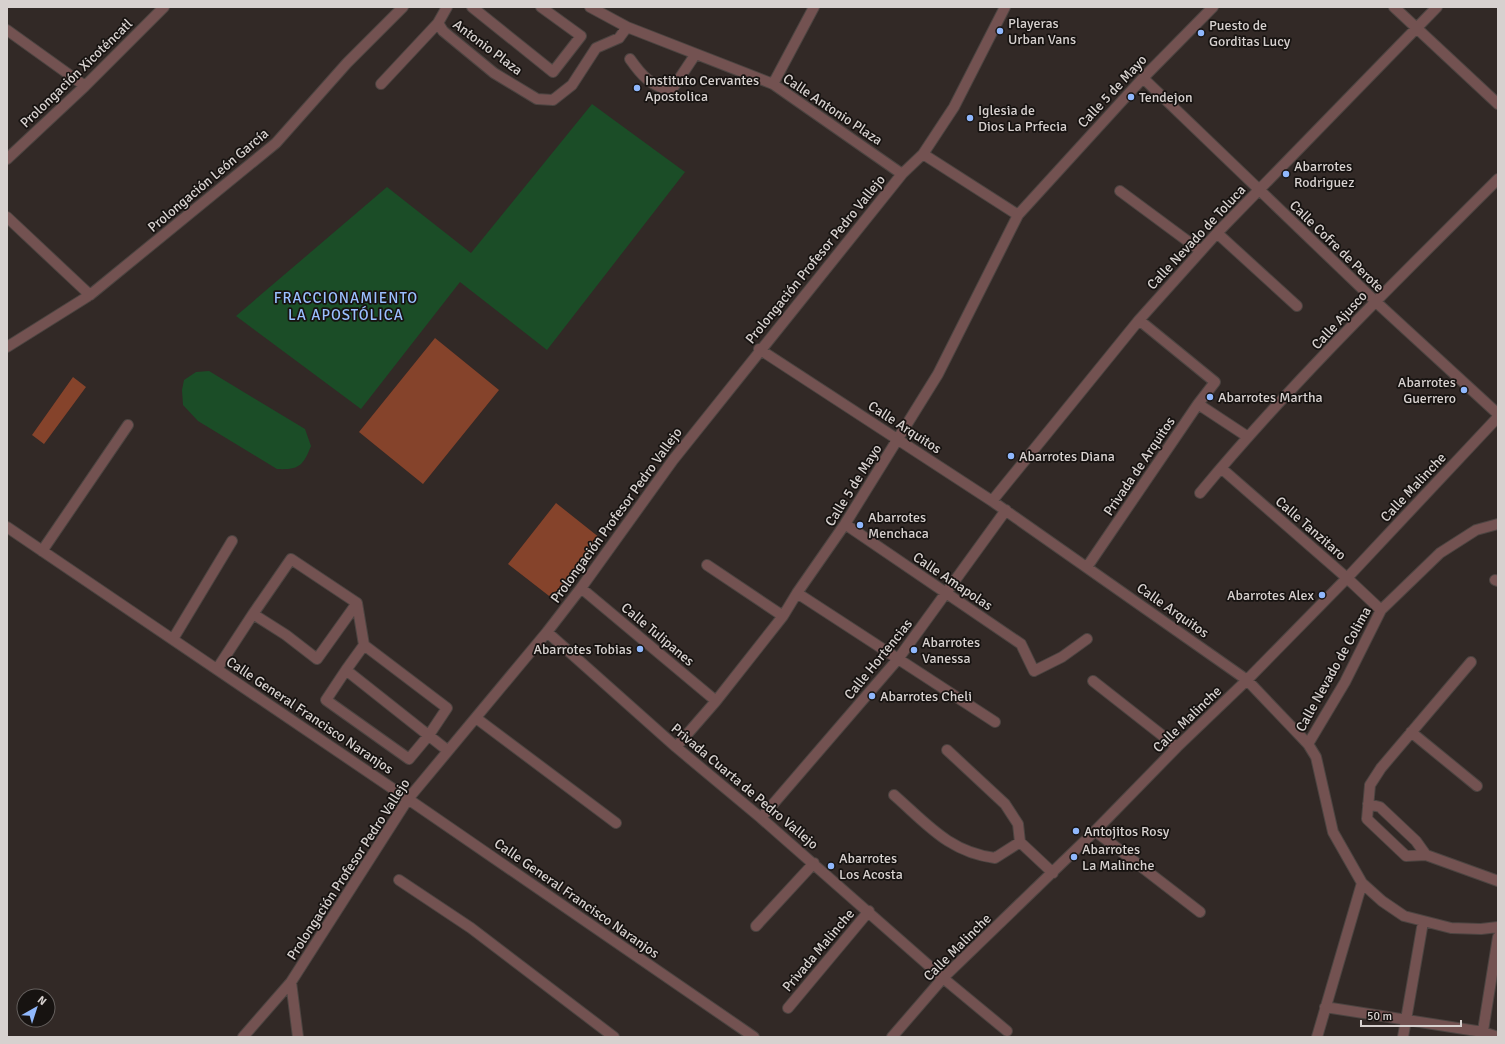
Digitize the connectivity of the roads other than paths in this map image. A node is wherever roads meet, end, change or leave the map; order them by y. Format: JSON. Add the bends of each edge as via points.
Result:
{"nodes":[{"id":1,"x":164,"y":7,"type":"edge"},
{"id":2,"x":403,"y":7,"type":"edge"},
{"id":3,"x":447,"y":7,"type":"edge"},
{"id":4,"x":472,"y":7,"type":"edge"},
{"id":5,"x":541,"y":7,"type":"edge"},
{"id":6,"x":590,"y":7,"type":"edge"},
{"id":7,"x":814,"y":7,"type":"edge"},
{"id":8,"x":1005,"y":7,"type":"edge"},
{"id":9,"x":1213,"y":7,"type":"edge"},
{"id":10,"x":1394,"y":7,"type":"edge"},
{"id":11,"x":1437,"y":7,"type":"edge"},
{"id":12,"x":438,"y":23,"type":"junction"},
{"id":13,"x":627,"y":27,"type":"junction"},
{"id":14,"x":1416,"y":28,"type":"junction"},
{"id":15,"x":7,"y":30,"type":"edge"},
{"id":16,"x":581,"y":36,"type":"junction"},
{"id":17,"x":596,"y":48,"type":"junction"},
{"id":18,"x":695,"y":55,"type":"junction"},
{"id":19,"x":630,"y":59,"type":"dead end"},
{"id":20,"x":1143,"y":78,"type":"junction"},
{"id":21,"x":381,"y":84,"type":"dead end"},
{"id":22,"x":773,"y":84,"type":"junction"},
{"id":23,"x":85,"y":86,"type":"junction"},
{"id":24,"x":1498,"y":104,"type":"edge"},
{"id":25,"x":923,"y":154,"type":"junction"},
{"id":26,"x":7,"y":159,"type":"edge"},
{"id":27,"x":902,"y":174,"type":"junction"},
{"id":28,"x":1498,"y":179,"type":"edge"},
{"id":29,"x":1259,"y":190,"type":"junction"},
{"id":30,"x":1120,"y":191,"type":"dead end"},
{"id":31,"x":1018,"y":215,"type":"junction"},
{"id":32,"x":7,"y":217,"type":"edge"},
{"id":33,"x":1217,"y":234,"type":"junction"},
{"id":34,"x":1201,"y":251,"type":"junction"},
{"id":35,"x":90,"y":295,"type":"junction"},
{"id":36,"x":1375,"y":301,"type":"junction"},
{"id":37,"x":1297,"y":306,"type":"dead end"},
{"id":38,"x":1139,"y":320,"type":"junction"},
{"id":39,"x":7,"y":347,"type":"edge"},
{"id":40,"x":759,"y":349,"type":"junction"},
{"id":41,"x":1198,"y":404,"type":"junction"},
{"id":42,"x":1498,"y":415,"type":"edge"},
{"id":43,"x":128,"y":425,"type":"dead end"},
{"id":44,"x":1248,"y":437,"type":"junction"},
{"id":45,"x":898,"y":439,"type":"junction"},
{"id":46,"x":1221,"y":468,"type":"junction"},
{"id":47,"x":1200,"y":493,"type":"dead end"},
{"id":48,"x":992,"y":501,"type":"junction"},
{"id":49,"x":1006,"y":510,"type":"junction"},
{"id":50,"x":845,"y":524,"type":"junction"},
{"id":51,"x":1498,"y":524,"type":"edge"},
{"id":52,"x":7,"y":527,"type":"edge"},
{"id":53,"x":232,"y":541,"type":"dead end"},
{"id":54,"x":42,"y":551,"type":"junction"},
{"id":55,"x":707,"y":565,"type":"dead end"},
{"id":56,"x":1087,"y":567,"type":"junction"},
{"id":57,"x":1347,"y":578,"type":"junction"},
{"id":58,"x":581,"y":588,"type":"junction"},
{"id":59,"x":797,"y":593,"type":"junction"},
{"id":60,"x":947,"y":594,"type":"junction"},
{"id":61,"x":357,"y":603,"type":"junction"},
{"id":62,"x":1381,"y":610,"type":"junction"},
{"id":63,"x":253,"y":614,"type":"junction"},
{"id":64,"x":783,"y":616,"type":"junction"},
{"id":65,"x":547,"y":632,"type":"junction"},
{"id":66,"x":172,"y":639,"type":"junction"},
{"id":67,"x":1087,"y":639,"type":"dead end"},
{"id":68,"x":364,"y":645,"type":"junction"},
{"id":69,"x":898,"y":659,"type":"junction"},
{"id":70,"x":1471,"y":662,"type":"dead end"},
{"id":71,"x":217,"y":669,"type":"junction"},
{"id":72,"x":346,"y":670,"type":"junction"},
{"id":73,"x":1247,"y":680,"type":"junction"},
{"id":74,"x":1093,"y":681,"type":"dead end"},
{"id":75,"x":716,"y":701,"type":"junction"},
{"id":76,"x":476,"y":718,"type":"junction"},
{"id":77,"x":995,"y":722,"type":"dead end"},
{"id":78,"x":1411,"y":732,"type":"junction"},
{"id":79,"x":428,"y":736,"type":"junction"},
{"id":80,"x":1308,"y":744,"type":"junction"},
{"id":81,"x":676,"y":747,"type":"junction"},
{"id":82,"x":1177,"y":747,"type":"junction"},
{"id":83,"x":447,"y":750,"type":"junction"},
{"id":84,"x":948,"y":750,"type":"dead end"},
{"id":85,"x":1477,"y":786,"type":"dead end"},
{"id":86,"x":894,"y":795,"type":"dead end"},
{"id":87,"x":408,"y":798,"type":"junction"},
{"id":88,"x":1368,"y":804,"type":"junction"},
{"id":89,"x":761,"y":818,"type":"junction"},
{"id":90,"x":616,"y":823,"type":"dead end"},
{"id":91,"x":1095,"y":831,"type":"junction"},
{"id":92,"x":1020,"y":842,"type":"junction"},
{"id":93,"x":1426,"y":855,"type":"junction"},
{"id":94,"x":814,"y":863,"type":"junction"},
{"id":95,"x":1053,"y":873,"type":"junction"},
{"id":96,"x":399,"y":880,"type":"dead end"},
{"id":97,"x":1498,"y":881,"type":"edge"},
{"id":98,"x":1362,"y":883,"type":"junction"},
{"id":99,"x":869,"y":911,"type":"junction"},
{"id":100,"x":1200,"y":912,"type":"dead end"},
{"id":101,"x":1423,"y":922,"type":"junction"},
{"id":102,"x":756,"y":926,"type":"dead end"},
{"id":103,"x":1498,"y":927,"type":"edge"},
{"id":104,"x":1498,"y":937,"type":"edge"},
{"id":105,"x":943,"y":978,"type":"junction"},
{"id":106,"x":291,"y":982,"type":"junction"},
{"id":107,"x":1325,"y":1007,"type":"junction"},
{"id":108,"x":788,"y":1008,"type":"dead end"},
{"id":109,"x":1406,"y":1021,"type":"junction"},
{"id":110,"x":1007,"y":1031,"type":"dead end"},
{"id":111,"x":1482,"y":1034,"type":"edge"},
{"id":112,"x":243,"y":1037,"type":"edge"},
{"id":113,"x":298,"y":1037,"type":"edge"},
{"id":114,"x":614,"y":1037,"type":"edge"},
{"id":115,"x":754,"y":1037,"type":"edge"},
{"id":116,"x":892,"y":1037,"type":"edge"},
{"id":117,"x":1317,"y":1037,"type":"edge"},
{"id":118,"x":1403,"y":1037,"type":"edge"},
{"id":119,"x":1498,"y":1037,"type":"edge"}],
"edges":[{"from":1,"to":23,"type":"street","name":"Prolongación Xicoténcatl"},
{"from":2,"to":35,"type":"street","name":"Prolongación León García","via":[[347,63],[276,143]]},
{"from":3,"to":12,"type":"street","name":"Antonio Plaza"},
{"from":4,"to":16,"type":"street","via":[[553,72]]},
{"from":5,"to":16,"type":"street"},
{"from":6,"to":13,"type":"street","name":"Calle Antonio Plaza"},
{"from":7,"to":22,"type":"street"},
{"from":8,"to":25,"type":"street","name":"Prolongación Profesor Pedro Vallejo","via":[[954,108]]},
{"from":9,"to":20,"type":"street","name":"Calle 5 de Mayo"},
{"from":10,"to":14,"type":"street"},
{"from":11,"to":14,"type":"street","name":"Calle Nevado de Toluca"},
{"from":12,"to":17,"type":"street","name":"Antonio Plaza","via":[[443,31],[494,73],[537,99],[553,100],[572,85]]},
{"from":12,"to":21,"type":"street"},
{"from":13,"to":17,"type":"street","via":[[619,38]]},
{"from":13,"to":18,"type":"street","name":"Calle Antonio Plaza"},
{"from":14,"to":24,"type":"street"},
{"from":14,"to":29,"type":"street","name":"Calle Nevado de Toluca"},
{"from":15,"to":23,"type":"street"},
{"from":16,"to":17,"type":"street"},
{"from":18,"to":19,"type":"street","via":[[671,91],[660,88],[642,76]]},
{"from":18,"to":22,"type":"street","name":"Calle Antonio Plaza"},
{"from":20,"to":29,"type":"street","name":"Calle Cofre de Perote"},
{"from":20,"to":31,"type":"street","name":"Calle 5 de Mayo"},
{"from":22,"to":27,"type":"street","name":"Calle Antonio Plaza"},
{"from":23,"to":26,"type":"street","name":"Prolongación Xicoténcatl"},
{"from":25,"to":27,"type":"street","name":"Prolongación Profesor Pedro Vallejo"},
{"from":25,"to":31,"type":"street"},
{"from":27,"to":40,"type":"street","name":"Prolongación Profesor Pedro Vallejo"},
{"from":28,"to":36,"type":"street","name":"Calle Ajusco"},
{"from":29,"to":33,"type":"street","name":"Calle Nevado de Toluca"},
{"from":29,"to":36,"type":"street","name":"Calle Cofre de Perote"},
{"from":30,"to":34,"type":"street"},
{"from":31,"to":45,"type":"street","name":"Calle 5 de Mayo","via":[[938,374]]},
{"from":32,"to":35,"type":"street"},
{"from":33,"to":34,"type":"street","name":"Calle Nevado de Toluca"},
{"from":33,"to":37,"type":"street"},
{"from":34,"to":38,"type":"street","name":"Calle Nevado de Toluca"},
{"from":35,"to":39,"type":"street","name":"Prolongación León García"},
{"from":36,"to":42,"type":"street","name":"Calle Cofre de Perote"},
{"from":36,"to":44,"type":"street","name":"Calle Ajusco"},
{"from":38,"to":41,"type":"street","name":"Privada de Arquitos","via":[[1215,382]]},
{"from":38,"to":48,"type":"street","name":"Calle Nevado de Toluca"},
{"from":40,"to":45,"type":"street","name":"Calle Arquitos"},
{"from":40,"to":58,"type":"street","name":"Prolongación Profesor Pedro Vallejo","via":[[672,460]]},
{"from":41,"to":44,"type":"street"},
{"from":41,"to":56,"type":"street","name":"Privada de Arquitos"},
{"from":42,"to":57,"type":"street","name":"Calle Malinche"},
{"from":43,"to":54,"type":"street"},
{"from":44,"to":46,"type":"street","name":"Calle Ajusco"},
{"from":45,"to":48,"type":"street","name":"Calle Arquitos"},
{"from":45,"to":50,"type":"street","name":"Calle 5 de Mayo"},
{"from":46,"to":47,"type":"street","name":"Calle Ajusco"},
{"from":46,"to":57,"type":"street","name":"Calle Tanzitaro"},
{"from":48,"to":49,"type":"street","name":"Calle Arquitos"},
{"from":49,"to":56,"type":"street","name":"Calle Arquitos"},
{"from":49,"to":60,"type":"street","name":"Calle Hortencias"},
{"from":50,"to":59,"type":"street","name":"Calle 5 de Mayo"},
{"from":50,"to":60,"type":"street","name":"Calle Amapolas"},
{"from":51,"to":62,"type":"street","name":"Calle Nevado de Colima","via":[[1476,530],[1440,553]]},
{"from":52,"to":54,"type":"street","name":"Calle General Francisco Naranjos"},
{"from":53,"to":66,"type":"street"},
{"from":54,"to":66,"type":"street","name":"Calle General Francisco Naranjos"},
{"from":55,"to":64,"type":"street"},
{"from":56,"to":73,"type":"street","name":"Calle Arquitos"},
{"from":57,"to":62,"type":"street","name":"Calle Tanzitaro"},
{"from":57,"to":73,"type":"street","name":"Calle Malinche"},
{"from":58,"to":65,"type":"street","name":"Prolongación Profesor Pedro Vallejo"},
{"from":58,"to":75,"type":"street","name":"Calle Tulipanes"},
{"from":59,"to":64,"type":"street","name":"Calle 5 de Mayo"},
{"from":59,"to":69,"type":"street"},
{"from":60,"to":67,"type":"street","name":"Calle Amapolas","via":[[1021,644],[1034,671],[1062,658]]},
{"from":60,"to":69,"type":"street","name":"Calle Hortencias"},
{"from":61,"to":63,"type":"street","via":[[292,559]]},
{"from":61,"to":63,"type":"street","via":[[317,659]]},
{"from":61,"to":68,"type":"street"},
{"from":62,"to":80,"type":"street","name":"Calle Nevado de Colima","via":[[1345,682]]},
{"from":63,"to":71,"type":"street"},
{"from":64,"to":75,"type":"street","name":"Calle 5 de Mayo"},
{"from":65,"to":76,"type":"street","name":"Prolongación Profesor Pedro Vallejo"},
{"from":65,"to":81,"type":"street","name":"Privada Cuarta de Pedro Vallejo"},
{"from":66,"to":71,"type":"street","name":"Calle General Francisco Naranjos"},
{"from":68,"to":72,"type":"street"},
{"from":68,"to":79,"type":"street","via":[[447,708]]},
{"from":69,"to":77,"type":"street"},
{"from":69,"to":89,"type":"street","name":"Calle Hortencias"},
{"from":70,"to":78,"type":"street"},
{"from":71,"to":87,"type":"street","name":"Calle General Francisco Naranjos"},
{"from":72,"to":79,"type":"street"},
{"from":72,"to":79,"type":"street","via":[[326,700],[408,759]]},
{"from":73,"to":80,"type":"street","name":"Calle Arquitos"},
{"from":73,"to":82,"type":"street","name":"Calle Malinche"},
{"from":74,"to":82,"type":"street"},
{"from":75,"to":81,"type":"street","name":"Calle 5 de Mayo"},
{"from":76,"to":83,"type":"street","name":"Prolongación Profesor Pedro Vallejo"},
{"from":76,"to":90,"type":"street"},
{"from":78,"to":85,"type":"street"},
{"from":78,"to":88,"type":"street","via":[[1370,785]]},
{"from":79,"to":83,"type":"street"},
{"from":80,"to":98,"type":"street","name":"Calle Arquitos","via":[[1316,757],[1333,832]]},
{"from":81,"to":89,"type":"street","name":"Privada Cuarta de Pedro Vallejo"},
{"from":82,"to":91,"type":"street","name":"Calle Malinche"},
{"from":83,"to":87,"type":"street","name":"Prolongación Profesor Pedro Vallejo"},
{"from":84,"to":92,"type":"street","via":[[1005,804],[1018,824]]},
{"from":86,"to":92,"type":"street","via":[[947,842],[977,856],[995,858]]},
{"from":87,"to":106,"type":"street","name":"Prolongación Profesor Pedro Vallejo"},
{"from":87,"to":115,"type":"street","name":"Calle General Francisco Naranjos"},
{"from":88,"to":93,"type":"street","via":[[1380,807],[1416,841]]},
{"from":88,"to":93,"type":"street","via":[[1367,819],[1406,856]]},
{"from":89,"to":94,"type":"street","name":"Privada Cuarta de Pedro Vallejo"},
{"from":91,"to":95,"type":"street","name":"Calle Malinche"},
{"from":91,"to":100,"type":"street"},
{"from":92,"to":95,"type":"street"},
{"from":93,"to":97,"type":"street"},
{"from":94,"to":99,"type":"street","name":"Privada Cuarta de Pedro Vallejo"},
{"from":94,"to":102,"type":"street"},
{"from":95,"to":105,"type":"street","name":"Calle Malinche"},
{"from":96,"to":114,"type":"street","via":[[471,928]]},
{"from":98,"to":101,"type":"street","name":"Calle Arquitos","via":[[1404,916]]},
{"from":98,"to":107,"type":"street"},
{"from":99,"to":105,"type":"street","name":"Privada Cuarta de Pedro Vallejo"},
{"from":99,"to":108,"type":"street","name":"Privada Malinche"},
{"from":101,"to":103,"type":"street","name":"Calle Arquitos","via":[[1451,928]]},
{"from":101,"to":109,"type":"street"},
{"from":104,"to":111,"type":"street"},
{"from":105,"to":110,"type":"street","name":"Privada Cuarta de Pedro Vallejo"},
{"from":105,"to":116,"type":"street","name":"Calle Malinche"},
{"from":106,"to":112,"type":"street","name":"Prolongación Profesor Pedro Vallejo"},
{"from":106,"to":113,"type":"street"},
{"from":107,"to":109,"type":"street"},
{"from":107,"to":117,"type":"street"},
{"from":109,"to":111,"type":"street"},
{"from":109,"to":118,"type":"street"},
{"from":111,"to":119,"type":"street"}]}
